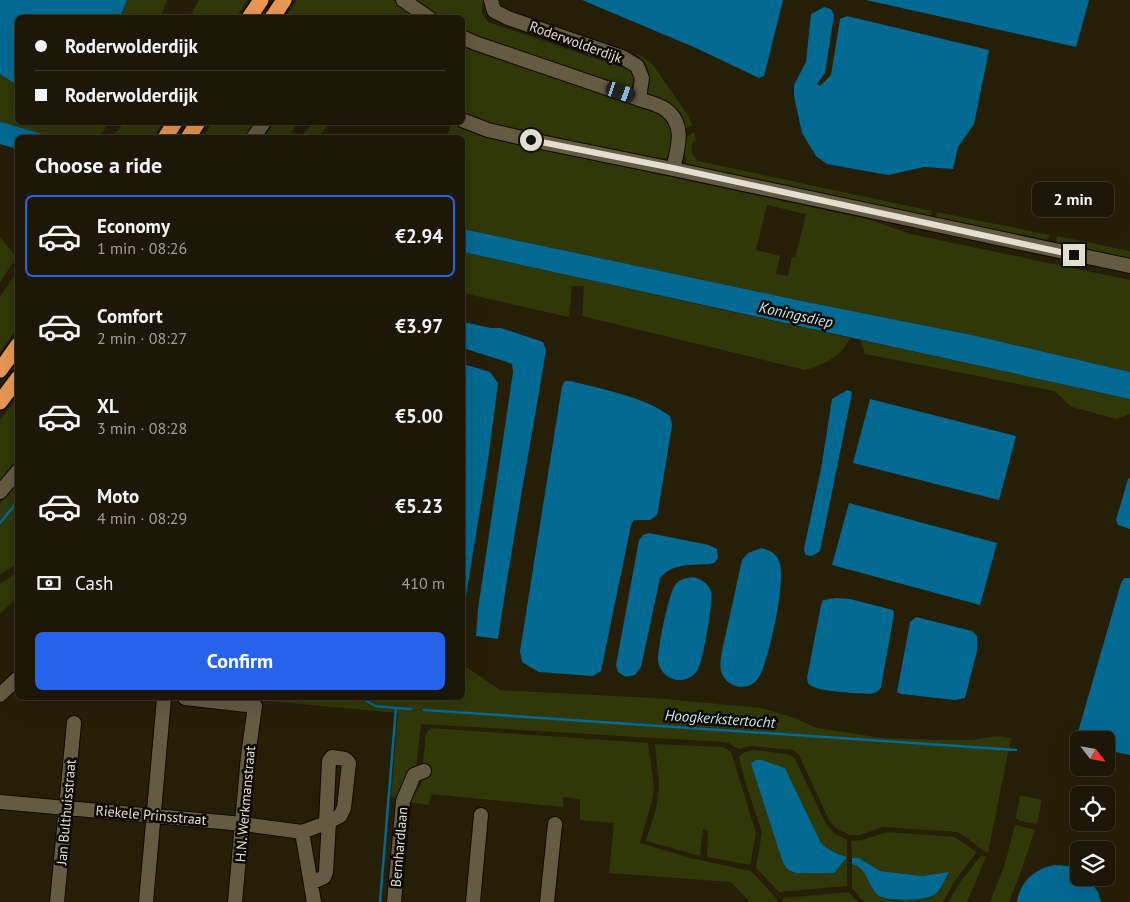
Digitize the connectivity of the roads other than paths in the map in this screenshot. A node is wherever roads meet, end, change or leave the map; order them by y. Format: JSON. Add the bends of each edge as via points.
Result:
{"nodes":[{"id":1,"x":261,"y":0,"type":"edge"},
{"id":2,"x":284,"y":0,"type":"edge"},
{"id":3,"x":403,"y":0,"type":"edge"},
{"id":4,"x":491,"y":0,"type":"edge"},
{"id":5,"x":251,"y":15,"type":"edge"},
{"id":6,"x":274,"y":15,"type":"edge"},
{"id":7,"x":425,"y":15,"type":"edge"},
{"id":8,"x":465,"y":38,"type":"edge"},
{"id":9,"x":639,"y":99,"type":"junction"},
{"id":10,"x":465,"y":121,"type":"edge"},
{"id":11,"x":673,"y":168,"type":"junction"},
{"id":12,"x":1130,"y":266,"type":"edge"},
{"id":13,"x":15,"y":350,"type":"edge"},
{"id":14,"x":0,"y":370,"type":"edge"},
{"id":15,"x":15,"y":382,"type":"edge"},
{"id":16,"x":0,"y":402,"type":"edge"},
{"id":17,"x":15,"y":474,"type":"edge"},
{"id":18,"x":0,"y":492,"type":"edge"},
{"id":19,"x":15,"y":681,"type":"edge"},
{"id":20,"x":0,"y":695,"type":"edge"},
{"id":21,"x":164,"y":700,"type":"edge"},
{"id":22,"x":202,"y":700,"type":"edge"},
{"id":23,"x":74,"y":723,"type":"dead end"},
{"id":24,"x":424,"y":771,"type":"dead end"},
{"id":25,"x":0,"y":802,"type":"edge"},
{"id":26,"x":66,"y":808,"type":"junction"},
{"id":27,"x":481,"y":815,"type":"dead end"},
{"id":28,"x":155,"y":816,"type":"junction"},
{"id":29,"x":243,"y":824,"type":"junction"},
{"id":30,"x":555,"y":824,"type":"dead end"},
{"id":31,"x":302,"y":832,"type":"junction"},
{"id":32,"x":311,"y":883,"type":"junction"},
{"id":33,"x":57,"y":902,"type":"edge"},
{"id":34,"x":146,"y":902,"type":"edge"},
{"id":35,"x":236,"y":902,"type":"edge"},
{"id":36,"x":314,"y":902,"type":"edge"},
{"id":37,"x":394,"y":902,"type":"edge"},
{"id":38,"x":472,"y":902,"type":"edge"},
{"id":39,"x":547,"y":902,"type":"edge"}],
"edges":[{"from":1,"to":5,"type":"highway"},
{"from":2,"to":6,"type":"highway"},
{"from":3,"to":7,"type":"street"},
{"from":4,"to":9,"type":"street","name":"Roderwolderdijk","via":[[494,10],[508,18],[622,57],[637,66],[642,78]]},
{"from":8,"to":9,"type":"street"},
{"from":9,"to":11,"type":"street","via":[[664,109],[674,118],[679,136]]},
{"from":10,"to":11,"type":"street","via":[[531,140]]},
{"from":11,"to":12,"type":"street"},
{"from":13,"to":14,"type":"highway"},
{"from":15,"to":16,"type":"highway"},
{"from":17,"to":18,"type":"street"},
{"from":19,"to":20,"type":"street"},
{"from":21,"to":28,"type":"street"},
{"from":22,"to":29,"type":"street","name":"H.N. Werkmanstraat","via":[[254,706]]},
{"from":23,"to":26,"type":"street","name":"Jan Bulthuisstraat"},
{"from":24,"to":37,"type":"street","name":"Bernhardlaan","via":[[414,775],[403,801]]},
{"from":25,"to":26,"type":"street","name":"Riekele Prinsstraat"},
{"from":26,"to":28,"type":"street","name":"Riekele Prinsstraat"},
{"from":26,"to":33,"type":"street","name":"Jan Bulthuisstraat"},
{"from":27,"to":38,"type":"street"},
{"from":28,"to":29,"type":"street","name":"Riekele Prinsstraat"},
{"from":28,"to":34,"type":"street"},
{"from":29,"to":31,"type":"street","name":"Riekele Prinsstraat"},
{"from":29,"to":35,"type":"street","name":"H.N. Werkmanstraat"},
{"from":30,"to":39,"type":"street"},
{"from":31,"to":32,"type":"street"},
{"from":31,"to":32,"type":"street","via":[[327,822],[326,872],[324,877]]},
{"from":32,"to":36,"type":"street"}]}
